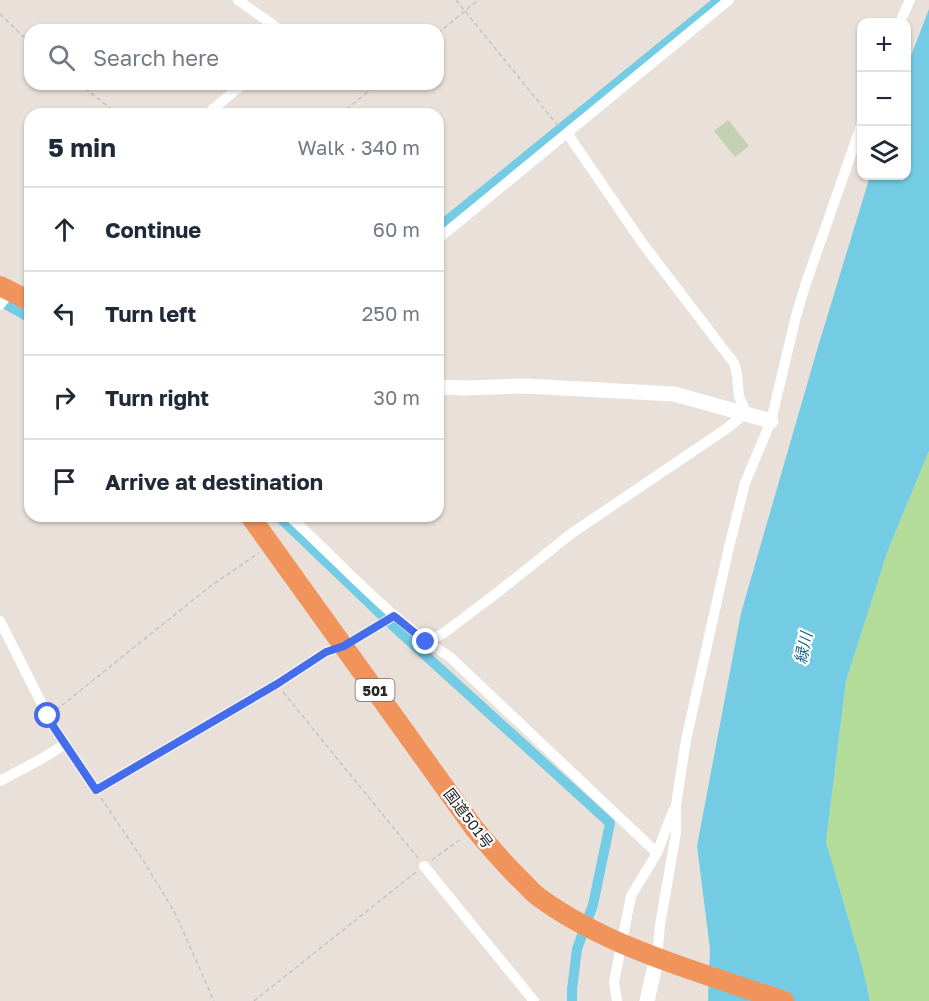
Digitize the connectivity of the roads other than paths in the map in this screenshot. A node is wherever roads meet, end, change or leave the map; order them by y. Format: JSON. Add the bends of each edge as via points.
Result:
{"nodes":[{"id":1,"x":238,"y":0,"type":"edge"},
{"id":2,"x":729,"y":0,"type":"edge"},
{"id":3,"x":910,"y":0,"type":"edge"},
{"id":4,"x":902,"y":18,"type":"edge"},
{"id":5,"x":272,"y":24,"type":"edge"},
{"id":6,"x":237,"y":90,"type":"edge"},
{"id":7,"x":218,"y":108,"type":"edge"},
{"id":8,"x":860,"y":126,"type":"edge"},
{"id":9,"x":567,"y":133,"type":"junction"},
{"id":10,"x":444,"y":234,"type":"edge"},
{"id":11,"x":4,"y":295,"type":"edge"},
{"id":12,"x":24,"y":300,"type":"edge"},
{"id":13,"x":444,"y":387,"type":"edge"},
{"id":14,"x":746,"y":413,"type":"junction"},
{"id":15,"x":771,"y":421,"type":"junction"},
{"id":16,"x":254,"y":522,"type":"edge"},
{"id":17,"x":296,"y":522,"type":"edge"},
{"id":18,"x":390,"y":619,"type":"junction"},
{"id":19,"x":0,"y":621,"type":"edge"},
{"id":20,"x":426,"y":642,"type":"junction"},
{"id":21,"x":344,"y":646,"type":"junction"},
{"id":22,"x":65,"y":744,"type":"junction"},
{"id":23,"x":0,"y":781,"type":"edge"},
{"id":24,"x":676,"y":805,"type":"junction"},
{"id":25,"x":657,"y":853,"type":"junction"},
{"id":26,"x":424,"y":866,"type":"road end"},
{"id":27,"x":660,"y":958,"type":"junction"},
{"id":28,"x":534,"y":1001,"type":"edge"},
{"id":29,"x":617,"y":1001,"type":"edge"},
{"id":30,"x":647,"y":1001,"type":"edge"},
{"id":31,"x":784,"y":1001,"type":"edge"}],
"edges":[{"from":1,"to":5,"type":"street"},
{"from":2,"to":9,"type":"street"},
{"from":3,"to":4,"type":"street"},
{"from":6,"to":7,"type":"street"},
{"from":8,"to":15,"type":"street","via":[[796,316]]},
{"from":9,"to":10,"type":"street"},
{"from":9,"to":14,"type":"street","via":[[643,244],[734,363]]},
{"from":11,"to":12,"type":"highway"},
{"from":13,"to":14,"type":"street","via":[[525,386],[674,394]]},
{"from":14,"to":15,"type":"street"},
{"from":14,"to":20,"type":"street","via":[[572,532],[444,633]]},
{"from":15,"to":24,"type":"street","via":[[745,483],[686,740]]},
{"from":16,"to":21,"type":"highway","name":"国道501号","number":"501"},
{"from":17,"to":18,"type":"street"},
{"from":18,"to":20,"type":"street"},
{"from":18,"to":21,"type":"street"},
{"from":19,"to":22,"type":"street"},
{"from":20,"to":25,"type":"street","via":[[450,657]]},
{"from":21,"to":22,"type":"street","via":[[326,652],[96,790]]},
{"from":21,"to":27,"type":"highway","name":"国道501号","number":"501","via":[[502,862],[538,897],[563,913]]},
{"from":22,"to":23,"type":"street"},
{"from":24,"to":25,"type":"street"},
{"from":24,"to":27,"type":"street","via":[[676,833],[660,925]]},
{"from":25,"to":29,"type":"street","via":[[631,896],[614,982]]},
{"from":26,"to":28,"type":"street"},
{"from":27,"to":30,"type":"street"},
{"from":27,"to":31,"type":"highway","name":"国道501号","number":"501"}]}
